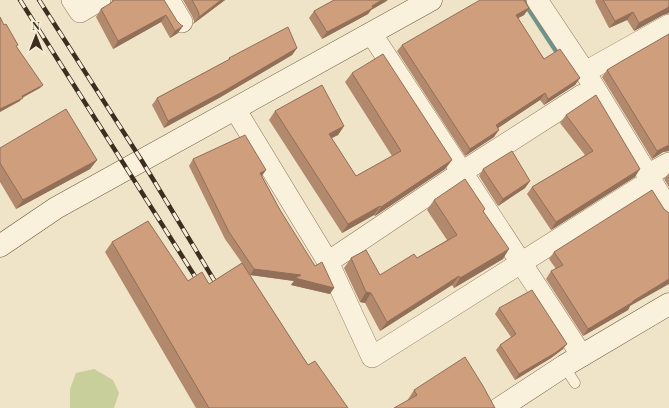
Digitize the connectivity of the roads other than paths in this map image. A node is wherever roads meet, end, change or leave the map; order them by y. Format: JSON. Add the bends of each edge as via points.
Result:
{"nodes":[{"id":1,"x":72,"y":0,"type":"edge"},
{"id":2,"x":100,"y":0,"type":"edge"},
{"id":3,"x":169,"y":0,"type":"edge"},
{"id":4,"x":431,"y":0,"type":"edge"},
{"id":5,"x":537,"y":0,"type":"edge"},
{"id":6,"x":182,"y":22,"type":"dead end"},
{"id":7,"x":669,"y":25,"type":"edge"},
{"id":8,"x":371,"y":33,"type":"junction"},
{"id":9,"x":585,"y":72,"type":"junction"},
{"id":10,"x":582,"y":95,"type":"dead end"},
{"id":11,"x":235,"y":108,"type":"junction"},
{"id":12,"x":669,"y":163,"type":"edge"},
{"id":13,"x":462,"y":172,"type":"junction"},
{"id":14,"x":644,"y":181,"type":"junction"},
{"id":15,"x":669,"y":210,"type":"edge"},
{"id":16,"x":0,"y":246,"type":"edge"},
{"id":17,"x":328,"y":262,"type":"junction"},
{"id":18,"x":521,"y":262,"type":"junction"},
{"id":19,"x":669,"y":304,"type":"edge"},
{"id":20,"x":574,"y":368,"type":"junction"},
{"id":21,"x":512,"y":405,"type":"edge"}],
"edges":[{"from":1,"to":2,"type":"street","via":[[80,12]]},
{"from":3,"to":6,"type":"street"},
{"from":4,"to":8,"type":"street"},
{"from":5,"to":9,"type":"street"},
{"from":7,"to":9,"type":"street"},
{"from":8,"to":11,"type":"street"},
{"from":8,"to":13,"type":"street"},
{"from":9,"to":14,"type":"street"},
{"from":10,"to":13,"type":"street"},
{"from":11,"to":16,"type":"street","via":[[56,208]]},
{"from":11,"to":17,"type":"street"},
{"from":12,"to":14,"type":"street"},
{"from":13,"to":17,"type":"street"},
{"from":13,"to":18,"type":"street"},
{"from":14,"to":15,"type":"street"},
{"from":14,"to":18,"type":"street"},
{"from":17,"to":18,"type":"street","via":[[372,357]]},
{"from":18,"to":20,"type":"street"},
{"from":19,"to":20,"type":"street"},
{"from":20,"to":21,"type":"street"}]}
